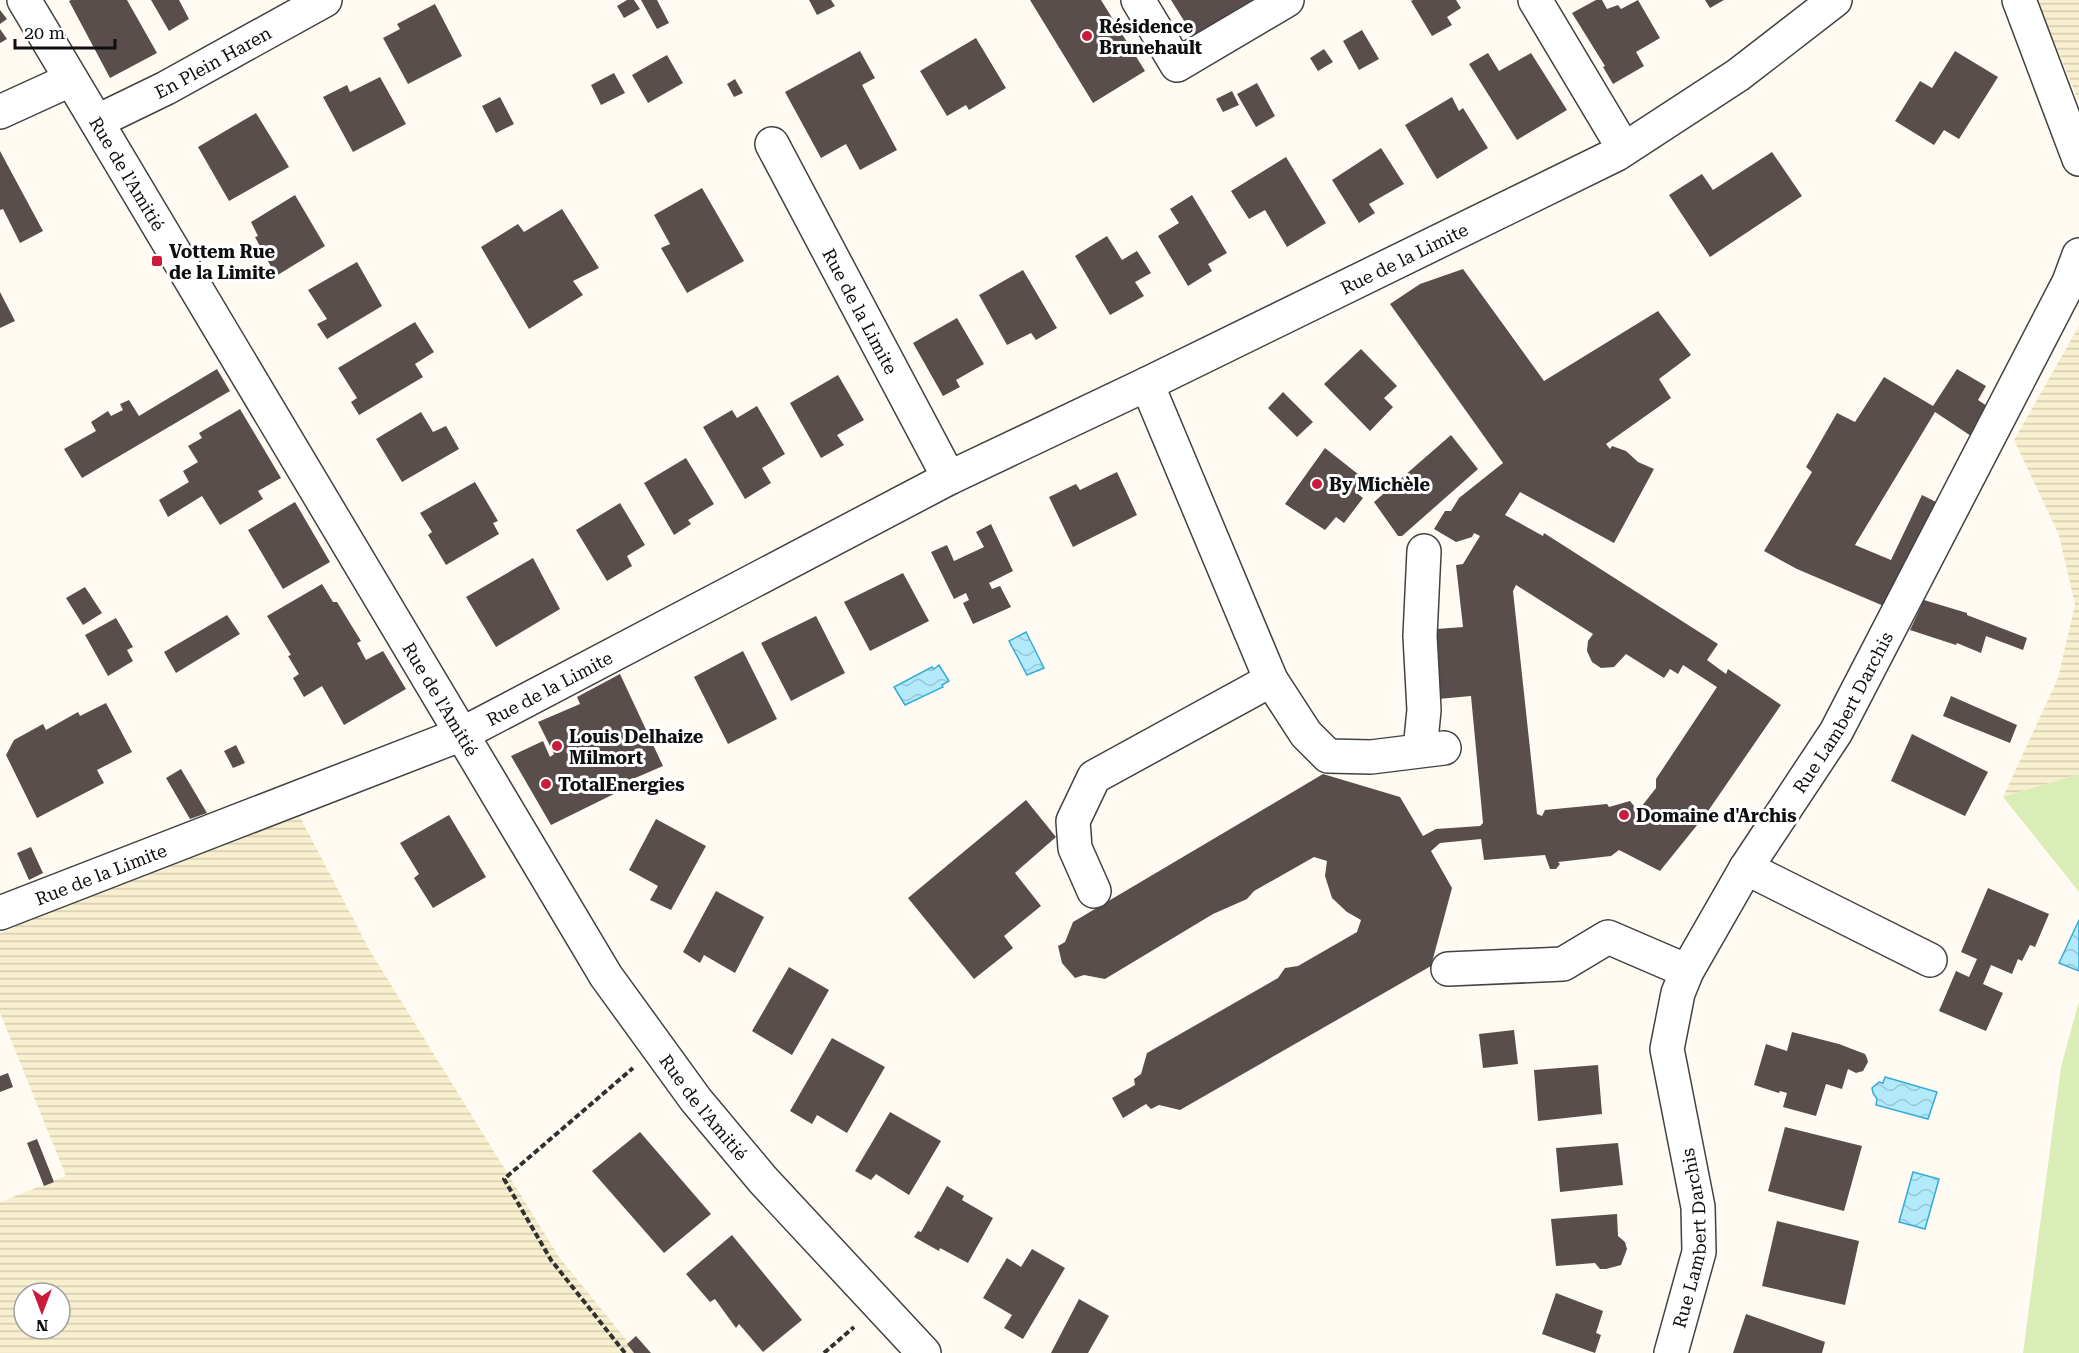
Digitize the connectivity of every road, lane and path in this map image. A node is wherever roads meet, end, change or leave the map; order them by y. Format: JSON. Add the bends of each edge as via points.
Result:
{"nodes":[{"id":1,"x":24,"y":0,"type":"edge"},
{"id":2,"x":326,"y":0,"type":"edge"},
{"id":3,"x":1138,"y":0,"type":"edge"},
{"id":4,"x":1287,"y":0,"type":"edge"},
{"id":5,"x":1534,"y":0,"type":"edge"},
{"id":6,"x":1835,"y":0,"type":"edge"},
{"id":7,"x":2019,"y":0,"type":"edge"},
{"id":8,"x":70,"y":80,"type":"junction"},
{"id":9,"x":0,"y":112,"type":"edge"},
{"id":10,"x":98,"y":121,"type":"junction"},
{"id":11,"x":772,"y":144,"type":"dead end"},
{"id":12,"x":1624,"y":149,"type":"junction"},
{"id":13,"x":2079,"y":159,"type":"edge"},
{"id":14,"x":2079,"y":255,"type":"edge"},
{"id":15,"x":1147,"y":384,"type":"junction"},
{"id":16,"x":949,"y":478,"type":"junction"},
{"id":17,"x":1424,"y":551,"type":"dead end"},
{"id":18,"x":1271,"y":680,"type":"junction"},
{"id":19,"x":462,"y":734,"type":"junction"},
{"id":20,"x":1746,"y":868,"type":"junction"},
{"id":21,"x":1094,"y":891,"type":"dead end"},
{"id":22,"x":0,"y":913,"type":"edge"},
{"id":23,"x":1930,"y":960,"type":"dead end"},
{"id":24,"x":1448,"y":969,"type":"dead end"},
{"id":25,"x":1687,"y":971,"type":"junction"},
{"id":26,"x":658,"y":1047,"type":"junction"},
{"id":27,"x":625,"y":1353,"type":"edge"},
{"id":28,"x":924,"y":1353,"type":"edge"},
{"id":29,"x":1671,"y":1353,"type":"edge"}],
"edges":[{"from":1,"to":8,"type":"street","name":"Rue de l'Amitié"},
{"from":2,"to":10,"type":"street","name":"En Plein Haren"},
{"from":3,"to":4,"type":"street","via":[[1177,65]]},
{"from":5,"to":12,"type":"street"},
{"from":6,"to":12,"type":"street","name":"Rue de la Limite","via":[[1738,75]]},
{"from":7,"to":13,"type":"street"},
{"from":8,"to":9,"type":"street"},
{"from":8,"to":10,"type":"street","name":"Rue de l'Amitié"},
{"from":10,"to":19,"type":"street","name":"Rue de l'Amitié"},
{"from":11,"to":16,"type":"street","name":"Rue de la Limite"},
{"from":12,"to":15,"type":"street","name":"Rue de la Limite"},
{"from":14,"to":20,"type":"street","name":"Rue Lambert Darchis","via":[[2069,282],[1836,732]]},
{"from":15,"to":16,"type":"street","name":"Rue de la Limite"},
{"from":15,"to":18,"type":"street"},
{"from":16,"to":19,"type":"street","name":"Rue de la Limite"},
{"from":17,"to":18,"type":"street","via":[[1420,636],[1424,710],[1432,749],[1371,757],[1328,756],[1306,734]]},
{"from":18,"to":21,"type":"street","via":[[1094,777],[1073,821],[1075,848]]},
{"from":19,"to":22,"type":"street","name":"Rue de la Limite"},
{"from":19,"to":26,"type":"street","name":"Rue de l'Amitié","via":[[606,976]]},
{"from":20,"to":23,"type":"street"},
{"from":20,"to":25,"type":"street","name":"Rue Lambert Darchis"},
{"from":24,"to":25,"type":"street","via":[[1563,964],[1608,937]]},
{"from":25,"to":29,"type":"street","name":"Rue Lambert Darchis","via":[[1678,993],[1667,1049],[1698,1207],[1699,1252]]},
{"from":26,"to":27,"type":"path","via":[[504,1179],[551,1260]]},
{"from":26,"to":28,"type":"street","name":"Rue de l'Amitié","via":[[696,1100],[763,1180]]}]}
